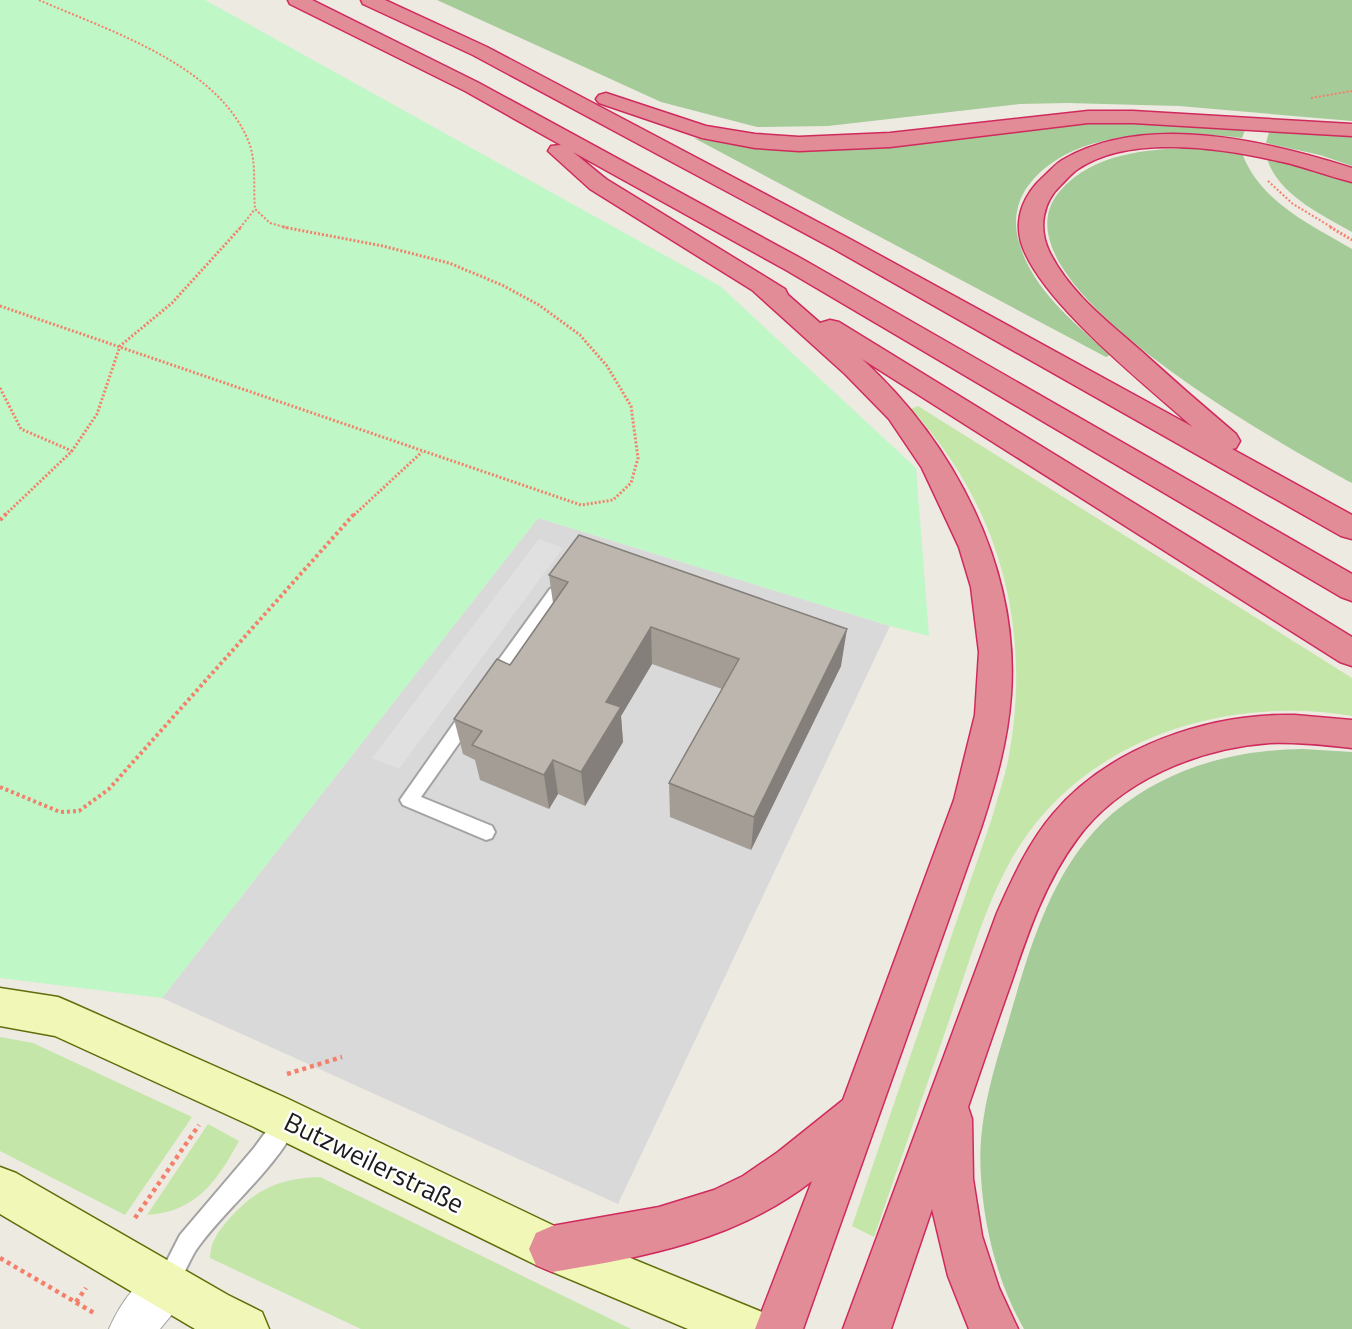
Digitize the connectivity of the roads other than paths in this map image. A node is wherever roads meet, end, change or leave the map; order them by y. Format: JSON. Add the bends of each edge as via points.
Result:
{"nodes":[{"id":1,"x":297,"y":0,"type":"edge"},
{"id":2,"x":370,"y":0,"type":"edge"},
{"id":3,"x":480,"y":51,"type":"junction"},
{"id":4,"x":538,"y":124,"type":"junction"},
{"id":5,"x":1352,"y":130,"type":"edge"},
{"id":6,"x":1352,"y":175,"type":"edge"},
{"id":7,"x":759,"y":283,"type":"junction"},
{"id":8,"x":1272,"y":483,"type":"junction"},
{"id":9,"x":1352,"y":528,"type":"edge"},
{"id":10,"x":1352,"y":589,"type":"edge"},
{"id":11,"x":556,"y":593,"type":"edge"},
{"id":12,"x":1352,"y":653,"type":"edge"},
{"id":13,"x":1352,"y":734,"type":"edge"},
{"id":14,"x":486,"y":832,"type":"dead end"},
{"id":15,"x":0,"y":1007,"type":"edge"},
{"id":16,"x":951,"y":1096,"type":"junction"},
{"id":17,"x":861,"y":1113,"type":"junction"},
{"id":18,"x":287,"y":1122,"type":"junction"},
{"id":19,"x":0,"y":1189,"type":"edge"},
{"id":20,"x":552,"y":1249,"type":"junction"},
{"id":21,"x":166,"y":1285,"type":"junction"},
{"id":22,"x":114,"y":1322,"type":"edge"},
{"id":23,"x":219,"y":1323,"type":"edge"},
{"id":24,"x":745,"y":1329,"type":"edge"},
{"id":25,"x":779,"y":1329,"type":"edge"},
{"id":26,"x":867,"y":1329,"type":"edge"},
{"id":27,"x":994,"y":1329,"type":"edge"}],
"edges":[{"from":1,"to":4,"type":"highway"},
{"from":2,"to":3,"type":"highway"},
{"from":3,"to":5,"type":"highway","via":[[660,119],[702,132],[754,141],[890,140],[1088,117]]},
{"from":3,"to":8,"type":"highway","via":[[842,244]]},
{"from":4,"to":7,"type":"highway","via":[[562,154],[598,184]]},
{"from":4,"to":10,"type":"highway","via":[[795,265]]},
{"from":6,"to":8,"type":"highway","via":[[1286,155],[1222,143],[1143,143],[1103,151],[1072,164],[1046,185],[1034,206],[1031,225],[1035,247],[1052,277],[1116,343]]},
{"from":7,"to":12,"type":"highway"},
{"from":7,"to":17,"type":"highway","via":[[886,398],[919,441],[975,548],[992,625],[992,714],[981,763],[965,820]]},
{"from":8,"to":9,"type":"highway"},
{"from":11,"to":14,"type":"lane","via":[[409,800]]},
{"from":13,"to":16,"type":"highway","via":[[1263,729],[1226,735],[1155,758],[1091,798],[1066,825],[1037,868]]},
{"from":15,"to":18,"type":"main road","name":"Butzweilerstraße","via":[[58,1017]]},
{"from":16,"to":26,"type":"highway"},
{"from":16,"to":27,"type":"highway","via":[[951,1180],[963,1249],[984,1312]]},
{"from":17,"to":20,"type":"highway","via":[[809,1156],[722,1210],[614,1240]]},
{"from":17,"to":25,"type":"highway"},
{"from":18,"to":20,"type":"main road","name":"Butzweilerstraße"},
{"from":18,"to":21,"type":"lane","via":[[188,1243]]},
{"from":19,"to":21,"type":"main road"},
{"from":20,"to":24,"type":"main road","name":"Butzweilerstraße"},
{"from":21,"to":22,"type":"street"},
{"from":21,"to":23,"type":"main road"}]}
